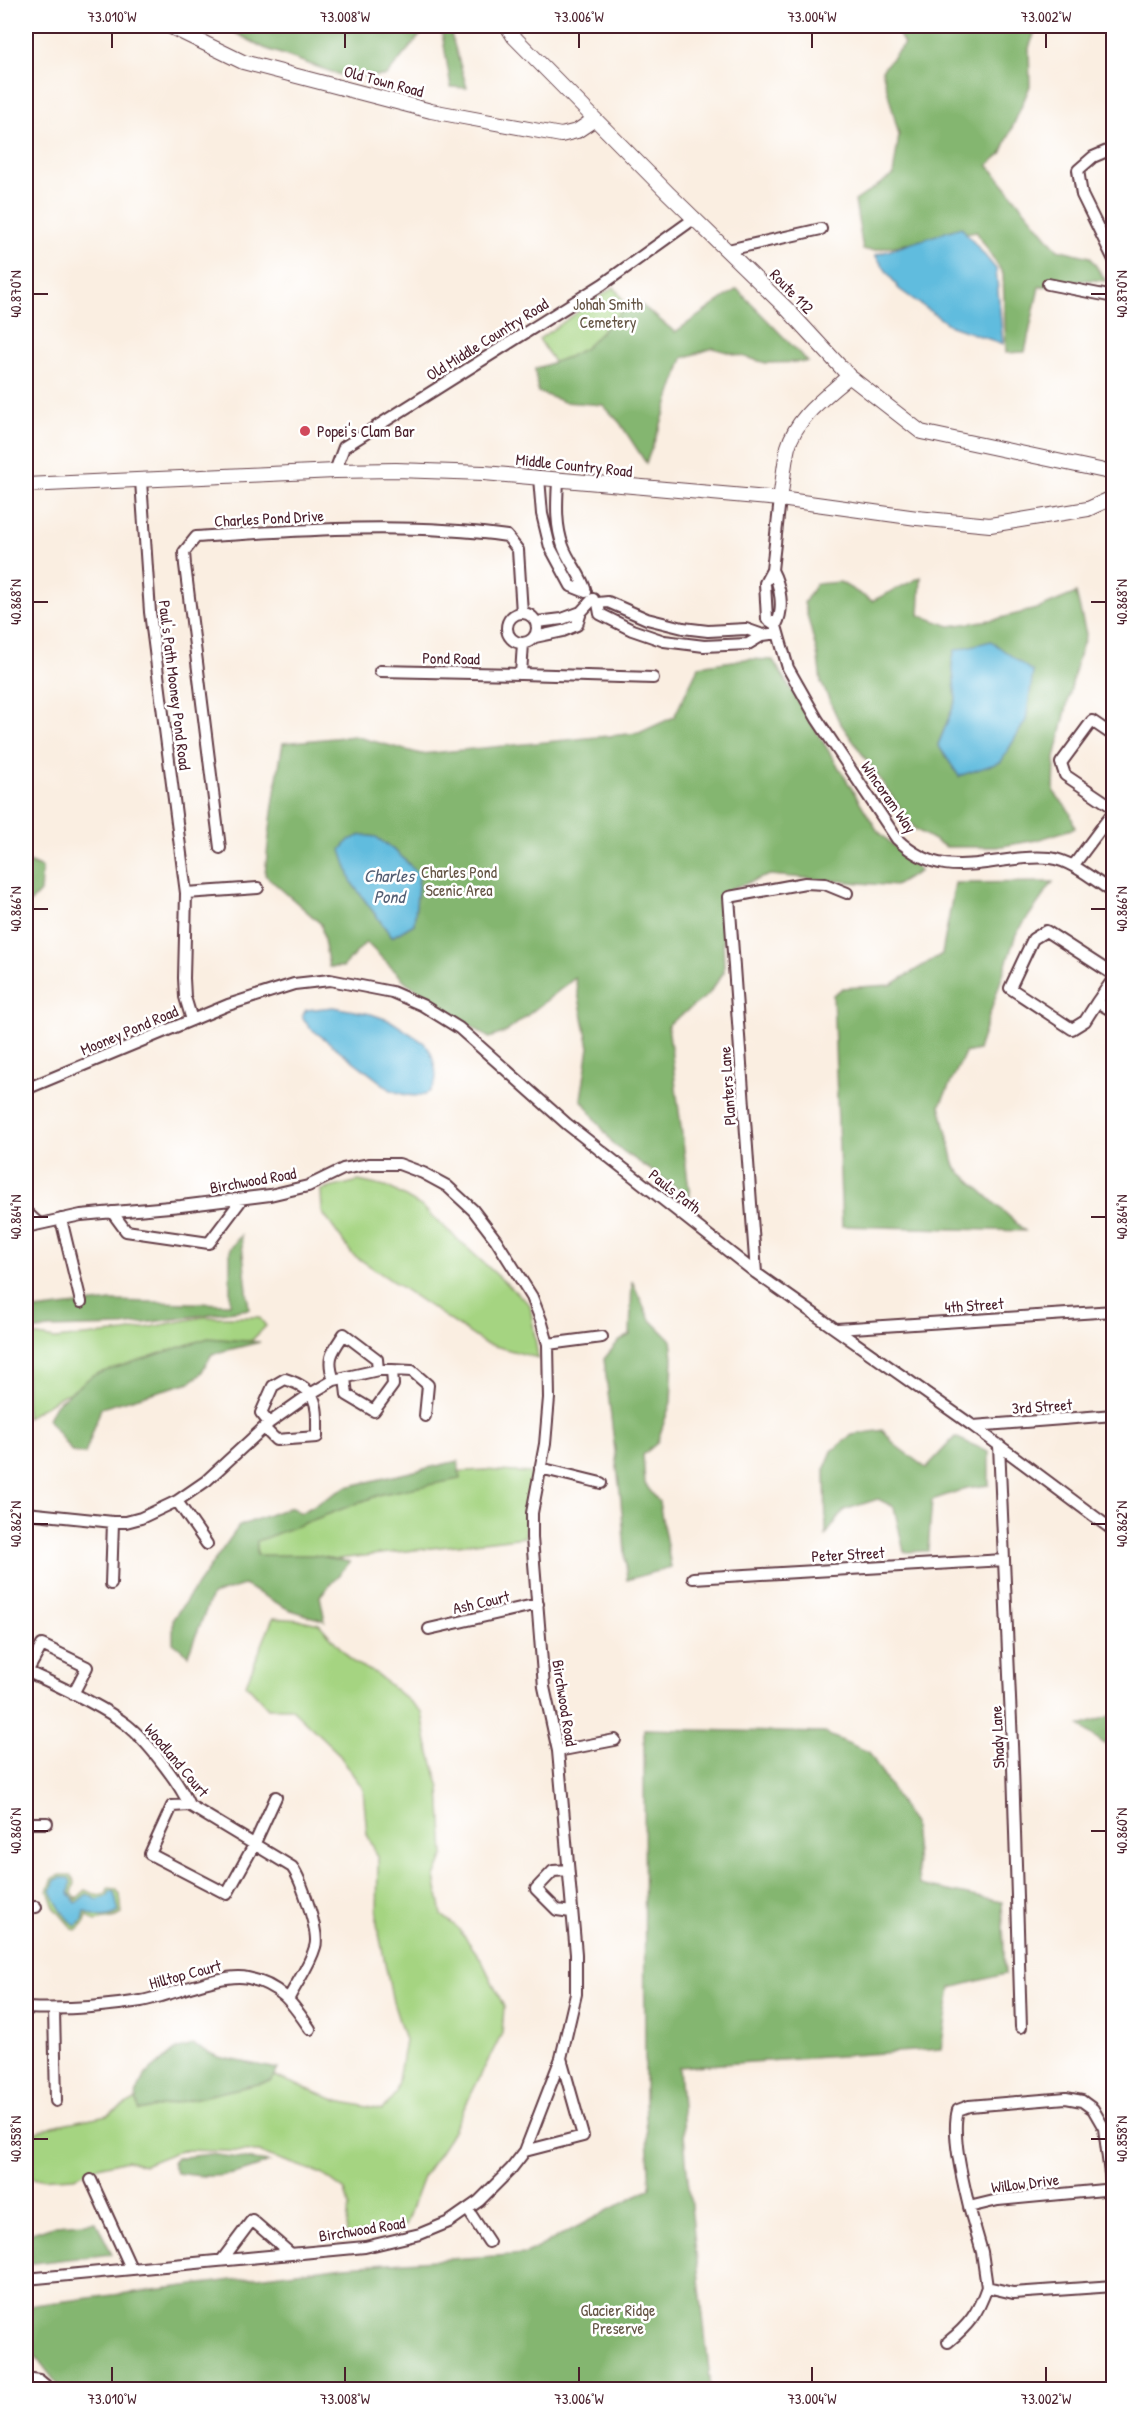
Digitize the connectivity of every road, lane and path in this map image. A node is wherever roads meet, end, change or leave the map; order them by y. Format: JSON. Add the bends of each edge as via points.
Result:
{"nodes":[{"id":1,"x":169,"y":26,"type":"edge"},
{"id":2,"x":507,"y":26,"type":"edge"},
{"id":3,"x":595,"y":119,"type":"junction"},
{"id":4,"x":1113,"y":148,"type":"edge"},
{"id":5,"x":695,"y":218,"type":"junction"},
{"id":6,"x":820,"y":230,"type":"dead end"},
{"id":7,"x":728,"y":250,"type":"junction"},
{"id":8,"x":1113,"y":260,"type":"edge"},
{"id":9,"x":1048,"y":284,"type":"dead end"},
{"id":10,"x":1113,"y":297,"type":"edge"},
{"id":11,"x":849,"y":375,"type":"junction"},
{"id":12,"x":335,"y":471,"type":"junction"},
{"id":13,"x":1113,"y":473,"type":"edge"},
{"id":14,"x":539,"y":478,"type":"junction"},
{"id":15,"x":558,"y":480,"type":"junction"},
{"id":16,"x":141,"y":481,"type":"junction"},
{"id":17,"x":26,"y":486,"type":"edge"},
{"id":18,"x":1113,"y":497,"type":"edge"},
{"id":19,"x":780,"y":499,"type":"junction"},
{"id":20,"x":592,"y":598,"type":"junction"},
{"id":21,"x":581,"y":612,"type":"junction"},
{"id":22,"x":522,"y":613,"type":"junction"},
{"id":23,"x":537,"y":622,"type":"junction"},
{"id":24,"x":777,"y":629,"type":"junction"},
{"id":25,"x":763,"y":635,"type":"junction"},
{"id":26,"x":535,"y":637,"type":"junction"},
{"id":27,"x":523,"y":644,"type":"junction"},
{"id":28,"x":380,"y":671,"type":"dead end"},
{"id":29,"x":521,"y":674,"type":"junction"},
{"id":30,"x":653,"y":678,"type":"dead end"},
{"id":31,"x":1113,"y":736,"type":"edge"},
{"id":32,"x":1113,"y":809,"type":"edge"},
{"id":33,"x":220,"y":848,"type":"dead end"},
{"id":34,"x":1072,"y":866,"type":"junction"},
{"id":35,"x":258,"y":888,"type":"dead end"},
{"id":36,"x":186,"y":893,"type":"junction"},
{"id":37,"x":847,"y":893,"type":"dead end"},
{"id":38,"x":1113,"y":893,"type":"edge"},
{"id":39,"x":1113,"y":976,"type":"edge"},
{"id":40,"x":1097,"y":1002,"type":"junction"},
{"id":41,"x":1113,"y":1012,"type":"edge"},
{"id":42,"x":192,"y":1020,"type":"junction"},
{"id":43,"x":26,"y":1089,"type":"edge"},
{"id":44,"x":242,"y":1199,"type":"junction"},
{"id":45,"x":26,"y":1212,"type":"edge"},
{"id":46,"x":112,"y":1212,"type":"junction"},
{"id":47,"x":61,"y":1219,"type":"junction"},
{"id":48,"x":39,"y":1224,"type":"junction"},
{"id":49,"x":26,"y":1227,"type":"edge"},
{"id":50,"x":756,"y":1272,"type":"junction"},
{"id":51,"x":81,"y":1302,"type":"dead end"},
{"id":52,"x":1113,"y":1311,"type":"edge"},
{"id":53,"x":837,"y":1329,"type":"junction"},
{"id":54,"x":602,"y":1337,"type":"dead end"},
{"id":55,"x":548,"y":1344,"type":"junction"},
{"id":56,"x":378,"y":1370,"type":"junction"},
{"id":57,"x":392,"y":1370,"type":"junction"},
{"id":58,"x":340,"y":1379,"type":"junction"},
{"id":59,"x":310,"y":1394,"type":"junction"},
{"id":60,"x":1113,"y":1415,"type":"edge"},
{"id":61,"x":425,"y":1416,"type":"dead end"},
{"id":62,"x":267,"y":1426,"type":"junction"},
{"id":63,"x":973,"y":1426,"type":"junction"},
{"id":64,"x":999,"y":1445,"type":"junction"},
{"id":65,"x":540,"y":1468,"type":"junction"},
{"id":66,"x":601,"y":1483,"type":"dead end"},
{"id":67,"x":177,"y":1501,"type":"junction"},
{"id":68,"x":26,"y":1513,"type":"edge"},
{"id":69,"x":113,"y":1522,"type":"junction"},
{"id":70,"x":1101,"y":1522,"type":"junction"},
{"id":71,"x":1113,"y":1522,"type":"edge"},
{"id":72,"x":1113,"y":1531,"type":"edge"},
{"id":73,"x":207,"y":1544,"type":"dead end"},
{"id":74,"x":1004,"y":1560,"type":"junction"},
{"id":75,"x":693,"y":1578,"type":"dead end"},
{"id":76,"x":111,"y":1584,"type":"dead end"},
{"id":77,"x":538,"y":1604,"type":"junction"},
{"id":78,"x":429,"y":1629,"type":"dead end"},
{"id":79,"x":26,"y":1672,"type":"edge"},
{"id":80,"x":73,"y":1694,"type":"junction"},
{"id":81,"x":615,"y":1740,"type":"dead end"},
{"id":82,"x":558,"y":1751,"type":"junction"},
{"id":83,"x":276,"y":1797,"type":"dead end"},
{"id":84,"x":189,"y":1805,"type":"junction"},
{"id":85,"x":47,"y":1823,"type":"dead end"},
{"id":86,"x":26,"y":1824,"type":"edge"},
{"id":87,"x":254,"y":1845,"type":"junction"},
{"id":88,"x":568,"y":1870,"type":"junction"},
{"id":89,"x":571,"y":1912,"type":"junction"},
{"id":90,"x":289,"y":1998,"type":"junction"},
{"id":91,"x":26,"y":2007,"type":"edge"},
{"id":92,"x":54,"y":2010,"type":"junction"},
{"id":93,"x":1022,"y":2027,"type":"dead end"},
{"id":94,"x":310,"y":2029,"type":"dead end"},
{"id":95,"x":561,"y":2058,"type":"junction"},
{"id":96,"x":56,"y":2101,"type":"dead end"},
{"id":97,"x":525,"y":2151,"type":"junction"},
{"id":98,"x":91,"y":2180,"type":"dead end"},
{"id":99,"x":1113,"y":2189,"type":"edge"},
{"id":100,"x":969,"y":2207,"type":"junction"},
{"id":101,"x":468,"y":2210,"type":"junction"},
{"id":102,"x":489,"y":2242,"type":"dead end"},
{"id":103,"x":291,"y":2254,"type":"junction"},
{"id":104,"x":222,"y":2260,"type":"junction"},
{"id":105,"x":131,"y":2268,"type":"junction"},
{"id":106,"x":26,"y":2279,"type":"edge"},
{"id":107,"x":1113,"y":2286,"type":"edge"},
{"id":108,"x":987,"y":2287,"type":"junction"},
{"id":109,"x":948,"y":2342,"type":"dead end"},
{"id":110,"x":26,"y":2378,"type":"edge"},
{"id":111,"x":51,"y":2390,"type":"edge"}],
"edges":[{"from":1,"to":3,"type":"main road","name":"Old Town Road","via":[[243,62],[431,111],[561,135],[577,131]]},
{"from":2,"to":3,"type":"main road","name":"Route 112"},
{"from":3,"to":5,"type":"main road","name":"Route 112"},
{"from":4,"to":8,"type":"street","via":[[1093,157],[1078,170],[1082,195]]},
{"from":5,"to":7,"type":"main road","name":"Route 112"},
{"from":5,"to":12,"type":"street","name":"Old Middle Country Road","via":[[603,285],[344,447]]},
{"from":6,"to":7,"type":"street"},
{"from":7,"to":11,"type":"main road","name":"Route 112"},
{"from":9,"to":10,"type":"street"},
{"from":11,"to":13,"type":"main road","name":"Route 112","via":[[921,432]]},
{"from":11,"to":19,"type":"main road","via":[[805,416],[795,431],[788,447]]},
{"from":12,"to":14,"type":"main road","name":"Middle Country Road","via":[[438,471]]},
{"from":12,"to":16,"type":"main road","name":"Middle Country Road"},
{"from":14,"to":15,"type":"main road","name":"Middle Country Road"},
{"from":14,"to":20,"type":"street","via":[[550,547],[571,586]]},
{"from":15,"to":19,"type":"main road","name":"Middle Country Road"},
{"from":15,"to":20,"type":"street","via":[[556,514],[563,546]]},
{"from":16,"to":17,"type":"main road","name":"Middle Country Road"},
{"from":16,"to":36,"type":"street","name":"Paul's Path Mooney Pond Road","via":[[150,612]]},
{"from":18,"to":19,"type":"main road","name":"Middle Country Road","via":[[1088,509],[990,525]]},
{"from":19,"to":24,"type":"street","name":"Wincoram Way","via":[[772,570],[765,583],[767,619]]},
{"from":20,"to":21,"type":"street"},
{"from":20,"to":25,"type":"street","via":[[647,620],[683,628],[746,629]]},
{"from":20,"to":25,"type":"street","via":[[600,614],[664,640],[704,646],[748,644]]},
{"from":21,"to":23,"type":"street"},
{"from":21,"to":26,"type":"street","via":[[577,625]]},
{"from":22,"to":23,"type":"street"},
{"from":22,"to":27,"type":"street","via":[[507,623],[507,631],[517,643]]},
{"from":22,"to":33,"type":"street","name":"Charles Pond Drive","via":[[518,550],[507,536],[382,529],[196,537],[184,552],[185,565]]},
{"from":23,"to":26,"type":"street"},
{"from":24,"to":25,"type":"street"},
{"from":24,"to":34,"type":"street","name":"Wincoram Way","via":[[788,668],[817,719],[907,849],[948,866],[1051,858]]},
{"from":26,"to":27,"type":"street"},
{"from":27,"to":29,"type":"street"},
{"from":28,"to":29,"type":"street","name":"Pond Road"},
{"from":29,"to":30,"type":"street","name":"Pond Road"},
{"from":31,"to":32,"type":"street","via":[[1092,721],[1061,763],[1065,775]]},
{"from":32,"to":34,"type":"street"},
{"from":34,"to":38,"type":"street","name":"Wincoram Way"},
{"from":35,"to":36,"type":"street"},
{"from":36,"to":42,"type":"street","name":"Mooney Pond Road","via":[[184,978]]},
{"from":37,"to":50,"type":"street","name":"Planters Lane","via":[[825,884],[805,883],[729,897]]},
{"from":39,"to":40,"type":"street"},
{"from":39,"to":40,"type":"street","via":[[1046,931],[1033,939],[1010,988],[1072,1029],[1085,1021]]},
{"from":40,"to":41,"type":"street"},
{"from":42,"to":43,"type":"street","name":"Mooney Pond Road"},
{"from":42,"to":50,"type":"street","name":"Pauls Path","via":[[294,984],[330,980],[392,992],[422,1005],[459,1028],[567,1124]]},
{"from":44,"to":46,"type":"street","name":"Birchwood Road"},
{"from":44,"to":46,"type":"street","via":[[209,1244],[126,1231]]},
{"from":44,"to":55,"type":"street","name":"Birchwood Road","via":[[308,1186],[343,1169],[370,1164],[399,1164],[423,1173],[447,1186],[473,1210],[496,1240],[532,1297]]},
{"from":45,"to":48,"type":"street"},
{"from":46,"to":47,"type":"street","name":"Birchwood Road"},
{"from":47,"to":48,"type":"street","name":"Birchwood Road"},
{"from":47,"to":51,"type":"street"},
{"from":48,"to":49,"type":"street","name":"Birchwood Road"},
{"from":50,"to":53,"type":"street","name":"Pauls Path"},
{"from":52,"to":53,"type":"street","name":"4th Street"},
{"from":53,"to":63,"type":"street","name":"Pauls Path"},
{"from":54,"to":55,"type":"street"},
{"from":55,"to":65,"type":"street","name":"Birchwood Road","via":[[549,1398]]},
{"from":56,"to":57,"type":"street"},
{"from":56,"to":58,"type":"street"},
{"from":56,"to":58,"type":"street","via":[[377,1359],[344,1334],[331,1354],[330,1368]]},
{"from":57,"to":58,"type":"street","via":[[393,1385],[374,1412],[347,1395]]},
{"from":57,"to":61,"type":"street","via":[[412,1371],[428,1385]]},
{"from":58,"to":59,"type":"street"},
{"from":59,"to":62,"type":"street"},
{"from":59,"to":62,"type":"street","via":[[303,1385],[285,1379],[273,1386],[261,1413]]},
{"from":59,"to":62,"type":"street","via":[[316,1403],[317,1437],[276,1440]]},
{"from":60,"to":63,"type":"street","name":"3rd Street"},
{"from":62,"to":67,"type":"street","via":[[206,1481]]},
{"from":63,"to":64,"type":"street","name":"Pauls Path"},
{"from":64,"to":70,"type":"street","name":"Pauls Path"},
{"from":64,"to":74,"type":"street","name":"Shady Lane"},
{"from":65,"to":66,"type":"street"},
{"from":65,"to":77,"type":"street","name":"Birchwood Road","via":[[532,1513]]},
{"from":67,"to":69,"type":"street","via":[[141,1518]]},
{"from":67,"to":73,"type":"street"},
{"from":68,"to":69,"type":"street"},
{"from":69,"to":76,"type":"street"},
{"from":70,"to":71,"type":"street"},
{"from":70,"to":72,"type":"street","name":"Pauls Path"},
{"from":74,"to":75,"type":"street","name":"Peter Street"},
{"from":74,"to":93,"type":"street","name":"Shady Lane"},
{"from":77,"to":78,"type":"street","name":"Ash Court"},
{"from":77,"to":82,"type":"street","name":"Birchwood Road","via":[[544,1687]]},
{"from":79,"to":80,"type":"street","name":"Woodland Court"},
{"from":79,"to":80,"type":"street","via":[[42,1645],[87,1667]]},
{"from":80,"to":84,"type":"street","name":"Woodland Court","via":[[128,1725],[169,1771]]},
{"from":81,"to":82,"type":"street"},
{"from":82,"to":88,"type":"street","name":"Birchwood Road"},
{"from":83,"to":87,"type":"street"},
{"from":84,"to":87,"type":"street","name":"Woodland Court"},
{"from":84,"to":87,"type":"street","via":[[172,1806],[150,1854],[227,1894]]},
{"from":85,"to":86,"type":"street"},
{"from":87,"to":90,"type":"street","name":"Woodland Court","via":[[292,1867],[299,1876],[308,1907],[316,1946]]},
{"from":88,"to":89,"type":"street","name":"Birchwood Road"},
{"from":88,"to":89,"type":"street","via":[[553,1871],[536,1889],[557,1910]]},
{"from":89,"to":95,"type":"street","name":"Birchwood Road","via":[[576,1994]]},
{"from":90,"to":92,"type":"street","name":"Hilltop Court","via":[[254,1979],[234,1977],[141,2001]]},
{"from":90,"to":94,"type":"street"},
{"from":91,"to":92,"type":"street","name":"Hilltop Court"},
{"from":92,"to":96,"type":"street"},
{"from":95,"to":97,"type":"street","name":"Birchwood Road"},
{"from":95,"to":97,"type":"street","via":[[583,2136]]},
{"from":97,"to":101,"type":"street","name":"Birchwood Road"},
{"from":98,"to":105,"type":"street"},
{"from":99,"to":100,"type":"street","name":"Willow Drive","via":[[998,2200]]},
{"from":99,"to":100,"type":"street","via":[[1104,2128],[1093,2109],[1082,2101],[1066,2098],[969,2106],[958,2110],[955,2120]]},
{"from":100,"to":108,"type":"street"},
{"from":101,"to":102,"type":"street"},
{"from":101,"to":103,"type":"street","name":"Birchwood Road","via":[[449,2222],[394,2241]]},
{"from":103,"to":104,"type":"street","name":"Birchwood Road"},
{"from":103,"to":104,"type":"street","via":[[252,2220]]},
{"from":104,"to":105,"type":"street","name":"Birchwood Road"},
{"from":105,"to":106,"type":"street","name":"Birchwood Road"},
{"from":107,"to":108,"type":"street","via":[[1013,2293]]},
{"from":108,"to":109,"type":"street","via":[[968,2326]]},
{"from":110,"to":111,"type":"street","via":[[39,2380]]}]}
